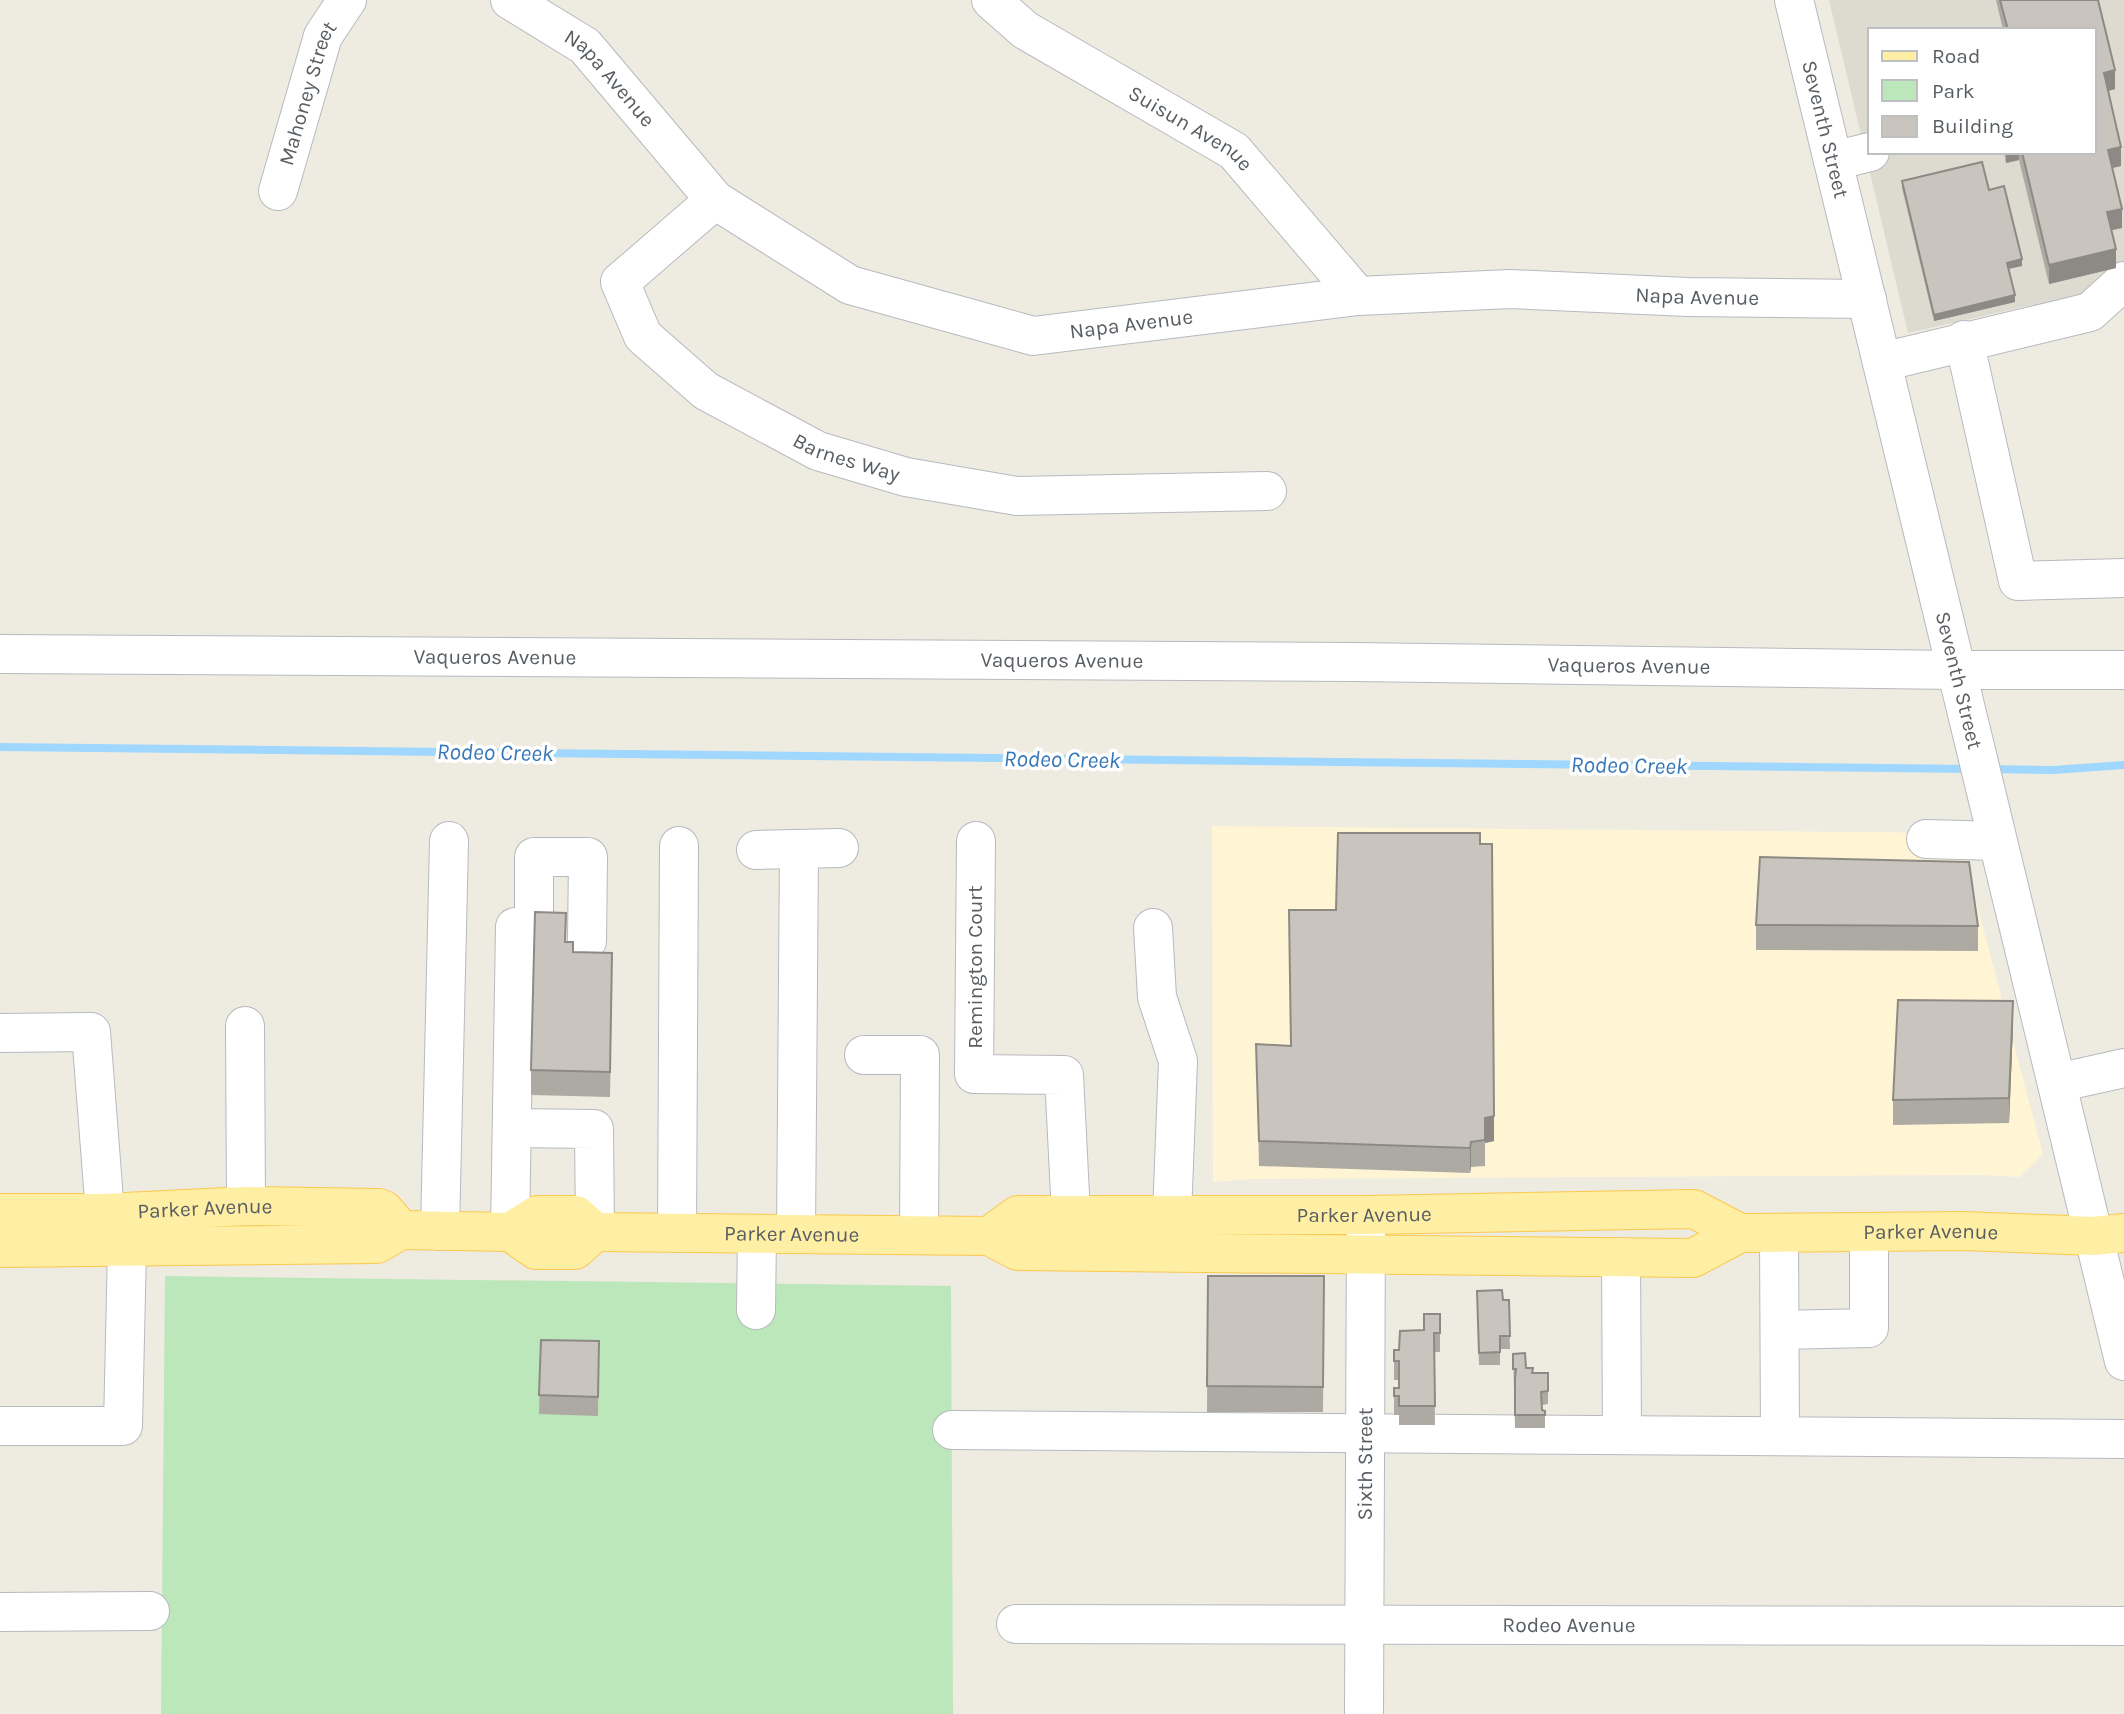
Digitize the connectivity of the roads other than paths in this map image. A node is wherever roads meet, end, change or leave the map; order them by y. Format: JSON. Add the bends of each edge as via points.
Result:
{"nodes":[{"id":1,"x":347,"y":0,"type":"edge"},
{"id":2,"x":510,"y":0,"type":"edge"},
{"id":3,"x":991,"y":0,"type":"edge"},
{"id":4,"x":1794,"y":0,"type":"edge"},
{"id":5,"x":1868,"y":152,"type":"edge"},
{"id":6,"x":1833,"y":161,"type":"junction"},
{"id":7,"x":278,"y":191,"type":"dead end"},
{"id":8,"x":715,"y":200,"type":"junction"},
{"id":9,"x":2124,"y":281,"type":"edge"},
{"id":10,"x":1358,"y":296,"type":"junction"},
{"id":11,"x":1867,"y":299,"type":"junction"},
{"id":12,"x":1964,"y":340,"type":"junction"},
{"id":13,"x":1882,"y":362,"type":"junction"},
{"id":14,"x":1267,"y":491,"type":"dead end"},
{"id":15,"x":2124,"y":578,"type":"edge"},
{"id":16,"x":0,"y":654,"type":"edge"},
{"id":17,"x":1957,"y":670,"type":"junction"},
{"id":18,"x":2124,"y":670,"type":"edge"},
{"id":19,"x":1993,"y":826,"type":"junction"},
{"id":20,"x":1926,"y":839,"type":"dead end"},
{"id":21,"x":449,"y":841,"type":"dead end"},
{"id":22,"x":976,"y":841,"type":"dead end"},
{"id":23,"x":679,"y":846,"type":"dead end"},
{"id":24,"x":839,"y":848,"type":"dead end"},
{"id":25,"x":799,"y":849,"type":"junction"},
{"id":26,"x":756,"y":850,"type":"dead end"},
{"id":27,"x":1153,"y":928,"type":"dead end"},
{"id":28,"x":587,"y":942,"type":"dead end"},
{"id":29,"x":245,"y":1026,"type":"dead end"},
{"id":30,"x":0,"y":1032,"type":"edge"},
{"id":31,"x":864,"y":1055,"type":"dead end"},
{"id":32,"x":920,"y":1055,"type":"junction"},
{"id":33,"x":975,"y":1056,"type":"junction"},
{"id":34,"x":2124,"y":1068,"type":"edge"},
{"id":35,"x":2057,"y":1083,"type":"junction"},
{"id":36,"x":513,"y":1128,"type":"junction"},
{"id":37,"x":246,"y":1206,"type":"junction"},
{"id":38,"x":0,"y":1213,"type":"edge"},
{"id":39,"x":106,"y":1213,"type":"junction"},
{"id":40,"x":1070,"y":1215,"type":"junction"},
{"id":41,"x":1172,"y":1215,"type":"junction"},
{"id":42,"x":1366,"y":1215,"type":"junction"},
{"id":43,"x":401,"y":1230,"type":"junction"},
{"id":44,"x":440,"y":1231,"type":"junction"},
{"id":45,"x":510,"y":1231,"type":"junction"},
{"id":46,"x":595,"y":1232,"type":"junction"},
{"id":47,"x":677,"y":1233,"type":"junction"},
{"id":48,"x":1740,"y":1233,"type":"junction"},
{"id":49,"x":1779,"y":1233,"type":"junction"},
{"id":50,"x":1868,"y":1233,"type":"junction"},
{"id":51,"x":757,"y":1234,"type":"junction"},
{"id":52,"x":796,"y":1234,"type":"junction"},
{"id":53,"x":2108,"y":1234,"type":"edge"},
{"id":54,"x":919,"y":1236,"type":"junction"},
{"id":55,"x":989,"y":1236,"type":"junction"},
{"id":56,"x":0,"y":1248,"type":"edge"},
{"id":57,"x":127,"y":1248,"type":"junction"},
{"id":58,"x":1367,"y":1255,"type":"junction"},
{"id":59,"x":1621,"y":1257,"type":"junction"},
{"id":60,"x":756,"y":1310,"type":"dead end"},
{"id":61,"x":1780,"y":1330,"type":"junction"},
{"id":62,"x":2124,"y":1361,"type":"edge"},
{"id":63,"x":0,"y":1426,"type":"edge"},
{"id":64,"x":952,"y":1430,"type":"dead end"},
{"id":65,"x":1366,"y":1433,"type":"junction"},
{"id":66,"x":1622,"y":1435,"type":"junction"},
{"id":67,"x":1780,"y":1436,"type":"junction"},
{"id":68,"x":2124,"y":1439,"type":"edge"},
{"id":69,"x":150,"y":1611,"type":"dead end"},
{"id":70,"x":0,"y":1612,"type":"edge"},
{"id":71,"x":1016,"y":1624,"type":"dead end"},
{"id":72,"x":1365,"y":1624,"type":"junction"},
{"id":73,"x":2124,"y":1626,"type":"edge"},
{"id":74,"x":1364,"y":1714,"type":"edge"}],
"edges":[{"from":1,"to":7,"type":"street","name":"Mahoney Street","via":[[323,36]]},
{"from":2,"to":8,"type":"street","name":"Napa Avenue","via":[[585,46]]},
{"from":3,"to":10,"type":"street","name":"Suisun Avenue","via":[[1025,30],[1234,151]]},
{"from":4,"to":6,"type":"street","name":"Seventh Street"},
{"from":5,"to":6,"type":"street"},
{"from":6,"to":11,"type":"street","name":"Seventh Street"},
{"from":8,"to":10,"type":"street","name":"Napa Avenue","via":[[850,285],[1033,336]]},
{"from":8,"to":14,"type":"street","name":"Barnes Way","via":[[620,282],[643,336],[706,391],[818,451],[906,477],[1017,496]]},
{"from":9,"to":12,"type":"street","via":[[2090,312]]},
{"from":10,"to":11,"type":"street","name":"Napa Avenue","via":[[1510,289]]},
{"from":11,"to":13,"type":"street","name":"Seventh Street"},
{"from":12,"to":13,"type":"street"},
{"from":12,"to":15,"type":"street","via":[[2018,581]]},
{"from":13,"to":17,"type":"street","name":"Seventh Street"},
{"from":16,"to":17,"type":"street","name":"Vaqueros Avenue"},
{"from":17,"to":18,"type":"street","name":"Vaqueros Avenue"},
{"from":17,"to":19,"type":"street","name":"Seventh Street"},
{"from":19,"to":20,"type":"street"},
{"from":19,"to":35,"type":"street","name":"Seventh Street"},
{"from":21,"to":44,"type":"street"},
{"from":22,"to":33,"type":"street","name":"Remington Court"},
{"from":23,"to":47,"type":"street"},
{"from":24,"to":25,"type":"street"},
{"from":25,"to":26,"type":"street"},
{"from":25,"to":52,"type":"street"},
{"from":27,"to":41,"type":"street","via":[[1157,997],[1178,1062]]},
{"from":28,"to":36,"type":"street","via":[[588,857],[534,857],[534,926],[515,927]]},
{"from":29,"to":37,"type":"street"},
{"from":30,"to":39,"type":"street","via":[[91,1032]]},
{"from":31,"to":32,"type":"street"},
{"from":32,"to":33,"type":"street"},
{"from":32,"to":54,"type":"street"},
{"from":33,"to":40,"type":"street","name":"Remington Court","via":[[974,1074],[1064,1075]]},
{"from":34,"to":35,"type":"street"},
{"from":35,"to":53,"type":"street","name":"Seventh Street"},
{"from":36,"to":45,"type":"street"},
{"from":36,"to":46,"type":"street","via":[[594,1129]]},
{"from":37,"to":39,"type":"main road","name":"Parker Avenue"},
{"from":37,"to":43,"type":"main road","name":"Parker Avenue","via":[[379,1208]]},
{"from":38,"to":39,"type":"main road","name":"Parker Avenue"},
{"from":40,"to":41,"type":"main road","name":"Parker Avenue"},
{"from":40,"to":55,"type":"main road","name":"Parker Avenue","via":[[1018,1215]]},
{"from":41,"to":42,"type":"main road","name":"Parker Avenue"},
{"from":42,"to":48,"type":"main road","name":"Parker Avenue","via":[[1694,1209]]},
{"from":42,"to":58,"type":"street","name":"Sixth Street"},
{"from":43,"to":44,"type":"main road","name":"Parker Avenue"},
{"from":43,"to":57,"type":"main road","name":"Parker Avenue","via":[[377,1244]]},
{"from":44,"to":45,"type":"main road","name":"Parker Avenue"},
{"from":45,"to":46,"type":"main road","via":[[536,1250],[575,1250]]},
{"from":46,"to":47,"type":"main road","name":"Parker Avenue"},
{"from":47,"to":51,"type":"main road","name":"Parker Avenue"},
{"from":48,"to":49,"type":"main road","name":"Parker Avenue"},
{"from":48,"to":59,"type":"main road","name":"Parker Avenue","via":[[1693,1258]]},
{"from":49,"to":50,"type":"main road","name":"Parker Avenue"},
{"from":49,"to":61,"type":"street"},
{"from":50,"to":53,"type":"main road","name":"Parker Avenue"},
{"from":50,"to":61,"type":"street","via":[[1869,1328]]},
{"from":51,"to":52,"type":"main road","name":"Parker Avenue"},
{"from":51,"to":60,"type":"street"},
{"from":52,"to":54,"type":"main road","name":"Parker Avenue"},
{"from":53,"to":62,"type":"street","name":"Seventh Street"},
{"from":54,"to":55,"type":"main road","name":"Parker Avenue"},
{"from":55,"to":58,"type":"main road","name":"Parker Avenue","via":[[1018,1251]]},
{"from":56,"to":57,"type":"main road","name":"Parker Avenue"},
{"from":57,"to":63,"type":"street","via":[[123,1426]]},
{"from":58,"to":59,"type":"main road","name":"Parker Avenue"},
{"from":58,"to":65,"type":"street","name":"Sixth Street"},
{"from":59,"to":66,"type":"street"},
{"from":61,"to":67,"type":"street"},
{"from":64,"to":65,"type":"street"},
{"from":65,"to":66,"type":"street"},
{"from":65,"to":72,"type":"street","name":"Sixth Street"},
{"from":66,"to":67,"type":"street"},
{"from":67,"to":68,"type":"street"},
{"from":69,"to":70,"type":"street"},
{"from":71,"to":72,"type":"street","name":"Rodeo Avenue"},
{"from":72,"to":73,"type":"street","name":"Rodeo Avenue"},
{"from":72,"to":74,"type":"street","name":"Sixth Street"}]}
